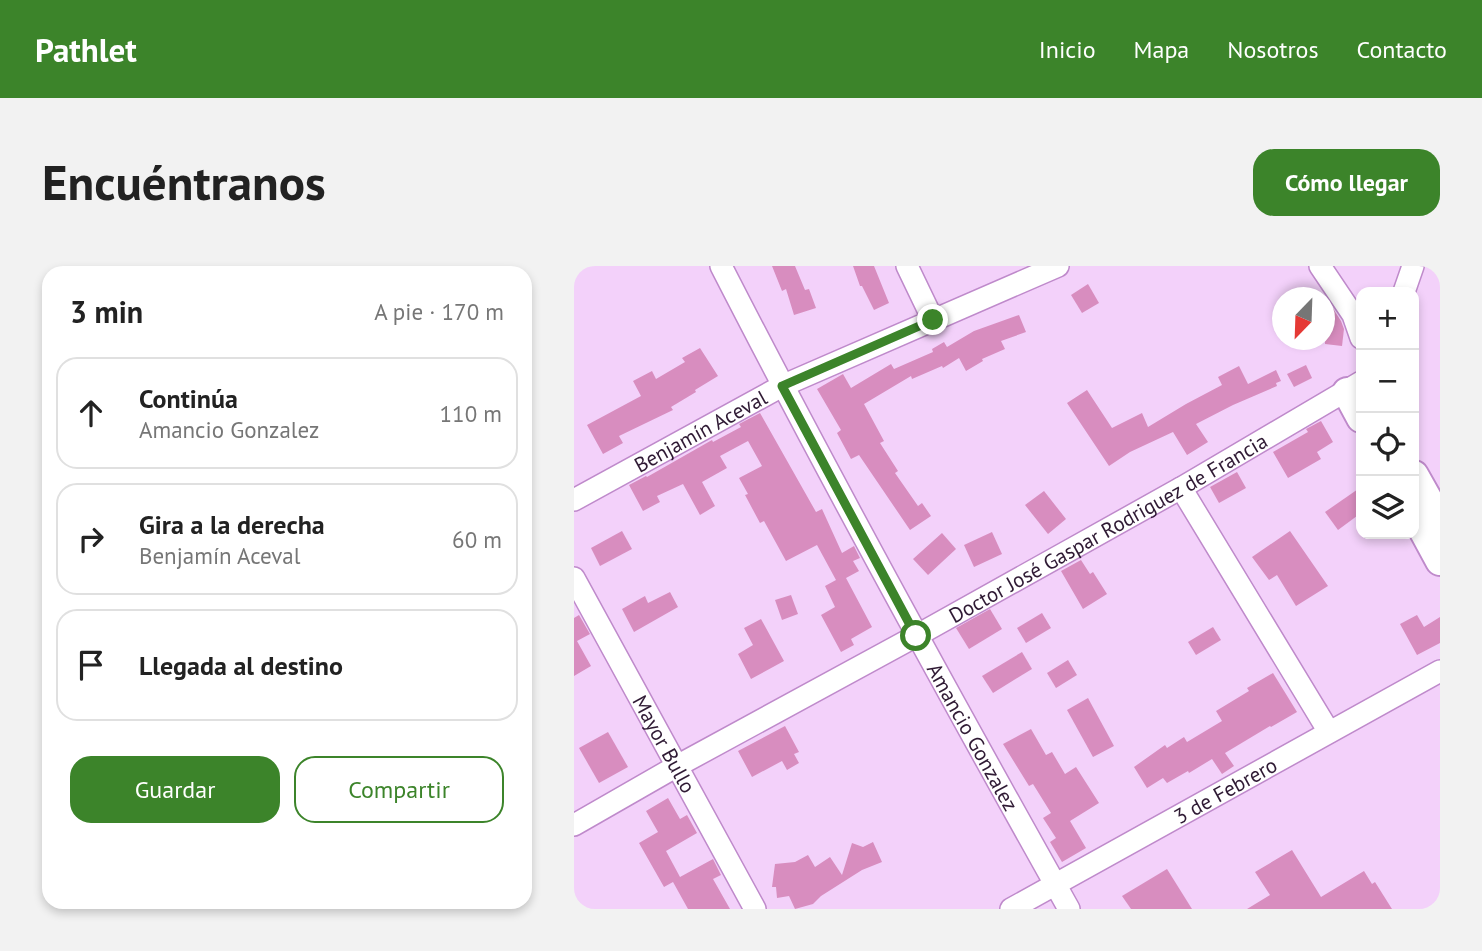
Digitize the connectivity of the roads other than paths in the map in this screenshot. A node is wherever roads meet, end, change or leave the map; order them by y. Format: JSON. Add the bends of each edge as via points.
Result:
{"nodes":[{"id":1,"x":721,"y":266,"type":"edge"},
{"id":2,"x":907,"y":266,"type":"edge"},
{"id":3,"x":1058,"y":266,"type":"edge"},
{"id":4,"x":1320,"y":266,"type":"edge"},
{"id":5,"x":1413,"y":266,"type":"edge"},
{"id":6,"x":1406,"y":287,"type":"edge"},
{"id":7,"x":933,"y":320,"type":"junction"},
{"id":8,"x":1356,"y":324,"type":"edge"},
{"id":9,"x":782,"y":386,"type":"junction"},
{"id":10,"x":1354,"y":387,"type":"edge"},
{"id":11,"x":1360,"y":413,"type":"edge"},
{"id":12,"x":1415,"y":476,"type":"edge"},
{"id":13,"x":1181,"y":488,"type":"junction"},
{"id":14,"x":574,"y":500,"type":"edge"},
{"id":15,"x":1440,"y":521,"type":"edge"},
{"id":16,"x":1419,"y":522,"type":"edge"},
{"id":17,"x":1440,"y":561,"type":"edge"},
{"id":18,"x":574,"y":578,"type":"edge"},
{"id":19,"x":916,"y":636,"type":"junction"},
{"id":20,"x":1440,"y":671,"type":"edge"},
{"id":21,"x":1329,"y":732,"type":"junction"},
{"id":22,"x":677,"y":766,"type":"junction"},
{"id":23,"x":574,"y":825,"type":"edge"},
{"id":24,"x":1055,"y":884,"type":"junction"},
{"id":25,"x":755,"y":909,"type":"edge"},
{"id":26,"x":1011,"y":909,"type":"edge"},
{"id":27,"x":1069,"y":909,"type":"edge"}],
"edges":[{"from":1,"to":9,"type":"street","name":"Amancio Gonzalez"},
{"from":2,"to":7,"type":"street"},
{"from":3,"to":7,"type":"street","name":"Benjamín Aceval"},
{"from":4,"to":8,"type":"street"},
{"from":5,"to":6,"type":"street"},
{"from":7,"to":9,"type":"street","name":"Benjamín Aceval"},
{"from":9,"to":14,"type":"street","name":"Benjamín Aceval"},
{"from":9,"to":19,"type":"street","name":"Amancio Gonzalez"},
{"from":10,"to":11,"type":"street"},
{"from":10,"to":13,"type":"street","name":"Doctor José Gaspar Rodriguez de Francia"},
{"from":12,"to":15,"type":"street"},
{"from":13,"to":19,"type":"street","name":"Doctor José Gaspar Rodriguez de Francia"},
{"from":13,"to":21,"type":"street"},
{"from":16,"to":17,"type":"street"},
{"from":18,"to":22,"type":"street","name":"Mayor Bullo"},
{"from":19,"to":22,"type":"street","name":"Doctor José Gaspar Rodriguez de Francia"},
{"from":19,"to":24,"type":"street","name":"Amancio Gonzalez"},
{"from":20,"to":21,"type":"street","name":"3 de Febrero"},
{"from":21,"to":24,"type":"street","name":"3 de Febrero"},
{"from":22,"to":23,"type":"street","name":"Doctor José Gaspar Rodriguez de Francia"},
{"from":22,"to":25,"type":"street","name":"Mayor Bullo"},
{"from":24,"to":26,"type":"street","name":"3 de Febrero"},
{"from":24,"to":27,"type":"street","name":"Amancio Gonzalez"}]}
